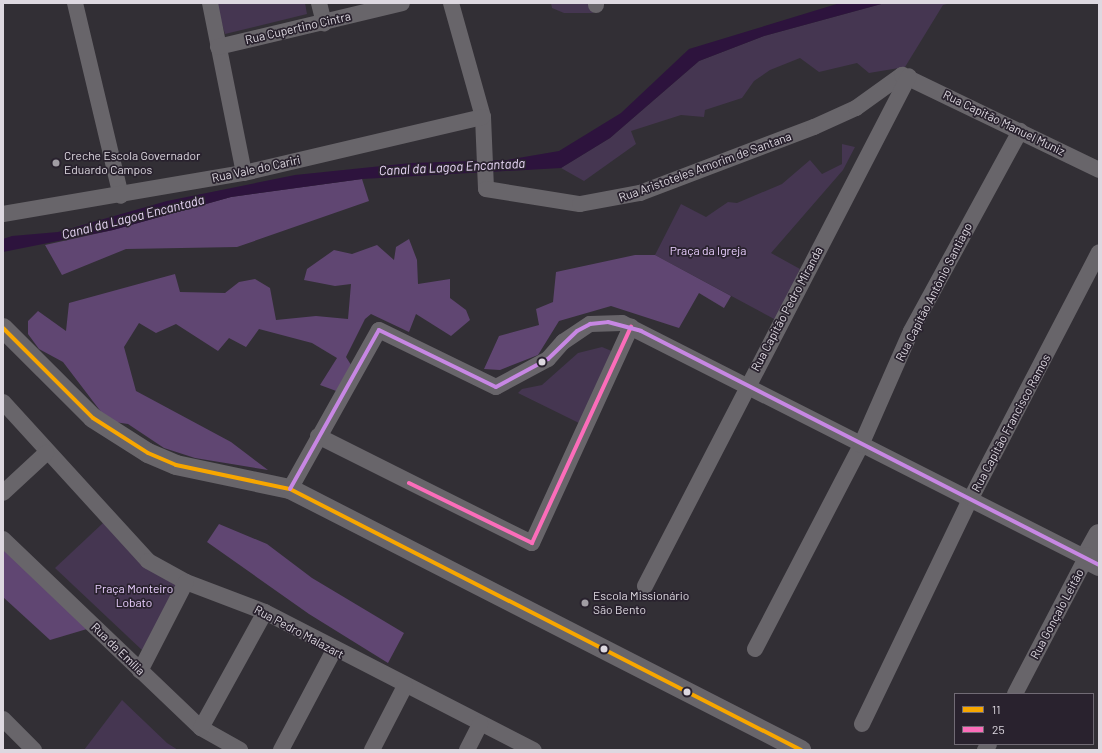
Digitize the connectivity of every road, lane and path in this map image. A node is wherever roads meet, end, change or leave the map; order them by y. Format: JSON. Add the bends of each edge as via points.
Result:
{"nodes":[{"id":1,"x":75,"y":3,"type":"edge"},
{"id":2,"x":210,"y":3,"type":"edge"},
{"id":3,"x":319,"y":3,"type":"edge"},
{"id":4,"x":402,"y":3,"type":"edge"},
{"id":5,"x":451,"y":3,"type":"edge"},
{"id":6,"x":324,"y":23,"type":"junction"},
{"id":7,"x":218,"y":47,"type":"junction"},
{"id":8,"x":908,"y":76,"type":"junction"},
{"id":9,"x":483,"y":117,"type":"junction"},
{"id":10,"x":1020,"y":131,"type":"junction"},
{"id":11,"x":1099,"y":170,"type":"edge"},
{"id":12,"x":244,"y":173,"type":"junction"},
{"id":13,"x":120,"y":196,"type":"junction"},
{"id":14,"x":3,"y":214,"type":"edge"},
{"id":15,"x":1099,"y":252,"type":"edge"},
{"id":16,"x":631,"y":327,"type":"junction"},
{"id":17,"x":3,"y":328,"type":"edge"},
{"id":18,"x":746,"y":386,"type":"junction"},
{"id":19,"x":3,"y":402,"type":"edge"},
{"id":20,"x":318,"y":436,"type":"junction"},
{"id":21,"x":861,"y":445,"type":"junction"},
{"id":22,"x":46,"y":453,"type":"junction"},
{"id":23,"x":290,"y":489,"type":"junction"},
{"id":24,"x":3,"y":493,"type":"edge"},
{"id":25,"x":971,"y":498,"type":"junction"},
{"id":26,"x":1099,"y":535,"type":"edge"},
{"id":27,"x":3,"y":539,"type":"edge"},
{"id":28,"x":1093,"y":561,"type":"edge"},
{"id":29,"x":186,"y":582,"type":"junction"},
{"id":30,"x":645,"y":586,"type":"dead end"},
{"id":31,"x":265,"y":612,"type":"junction"},
{"id":32,"x":755,"y":649,"type":"dead end"},
{"id":33,"x":334,"y":650,"type":"junction"},
{"id":34,"x":140,"y":671,"type":"junction"},
{"id":35,"x":405,"y":686,"type":"junction"},
{"id":36,"x":1016,"y":693,"type":"edge"},
{"id":37,"x":3,"y":719,"type":"edge"},
{"id":38,"x":480,"y":724,"type":"junction"},
{"id":39,"x":862,"y":724,"type":"dead end"},
{"id":40,"x":201,"y":728,"type":"junction"},
{"id":41,"x":34,"y":750,"type":"edge"},
{"id":42,"x":240,"y":750,"type":"edge"},
{"id":43,"x":281,"y":750,"type":"edge"},
{"id":44,"x":372,"y":750,"type":"edge"},
{"id":45,"x":467,"y":750,"type":"edge"},
{"id":46,"x":534,"y":750,"type":"edge"},
{"id":47,"x":801,"y":750,"type":"edge"}],
"edges":[{"from":1,"to":13,"type":"street"},
{"from":2,"to":7,"type":"street"},
{"from":3,"to":6,"type":"street"},
{"from":4,"to":6,"type":"street","name":"Rua Cupertino Cintra"},
{"from":5,"to":9,"type":"street","name":"Rua Aristoteles Amorim de Santana"},
{"from":6,"to":7,"type":"street","name":"Rua Cupertino Cintra"},
{"from":7,"to":12,"type":"street"},
{"from":8,"to":9,"type":"street","name":"Rua Aristoteles Amorim de Santana","via":[[898,77],[856,108],[814,127],[616,200],[580,204],[486,189]]},
{"from":8,"to":10,"type":"street","name":"Rua Capitão Manuel Muniz"},
{"from":8,"to":18,"type":"street","name":"Rua Capitão Pedro Miranda"},
{"from":9,"to":12,"type":"street","name":"Rua Vale do Cariri"},
{"from":10,"to":11,"type":"street","name":"Rua Capitão Manuel Muniz"},
{"from":10,"to":21,"type":"street","name":"Rua Capitão Antônio Santiago","via":[[910,331]]},
{"from":12,"to":13,"type":"street","name":"Rua Vale do Cariri"},
{"from":13,"to":14,"type":"street","name":"Rua Vale do Cariri"},
{"from":15,"to":25,"type":"street","name":"Rua Capitão Francisco Ramos"},
{"from":16,"to":18,"type":"street"},
{"from":16,"to":20,"type":"street","via":[[608,322],[590,324],[563,342],[548,359],[496,387],[383,329],[376,332]]},
{"from":16,"to":20,"type":"street","via":[[532,543]]},
{"from":17,"to":23,"type":"street","via":[[65,392],[122,438],[176,465]]},
{"from":18,"to":21,"type":"street"},
{"from":18,"to":30,"type":"street","name":"Rua Capitão Pedro Miranda"},
{"from":19,"to":22,"type":"street","name":"Rua Pedro Malazart"},
{"from":20,"to":23,"type":"street"},
{"from":21,"to":25,"type":"street"},
{"from":21,"to":32,"type":"street","name":"Rua Capitão Antônio Santiago"},
{"from":22,"to":24,"type":"street"},
{"from":22,"to":29,"type":"street","name":"Rua Pedro Malazart","via":[[135,550]]},
{"from":23,"to":47,"type":"street"},
{"from":25,"to":28,"type":"street"},
{"from":25,"to":39,"type":"street","name":"Rua Capitão Francisco Ramos"},
{"from":26,"to":28,"type":"main road","name":"Rua Gonçalo Leitão"},
{"from":27,"to":34,"type":"street","name":"Rua da Emília"},
{"from":28,"to":36,"type":"street","name":"Rua Gonçalo Leitão"},
{"from":29,"to":31,"type":"street","name":"Rua Pedro Malazart"},
{"from":29,"to":34,"type":"street"},
{"from":31,"to":33,"type":"street","name":"Rua Pedro Malazart"},
{"from":31,"to":40,"type":"street"},
{"from":33,"to":35,"type":"street","name":"Rua Pedro Malazart"},
{"from":33,"to":43,"type":"street"},
{"from":34,"to":40,"type":"street","name":"Rua da Emília"},
{"from":35,"to":38,"type":"street","name":"Rua Pedro Malazart"},
{"from":35,"to":44,"type":"street"},
{"from":37,"to":41,"type":"street"},
{"from":38,"to":45,"type":"street"},
{"from":38,"to":46,"type":"street","name":"Rua Pedro Malazart"},
{"from":40,"to":42,"type":"street","name":"Rua da Emília"}]}
